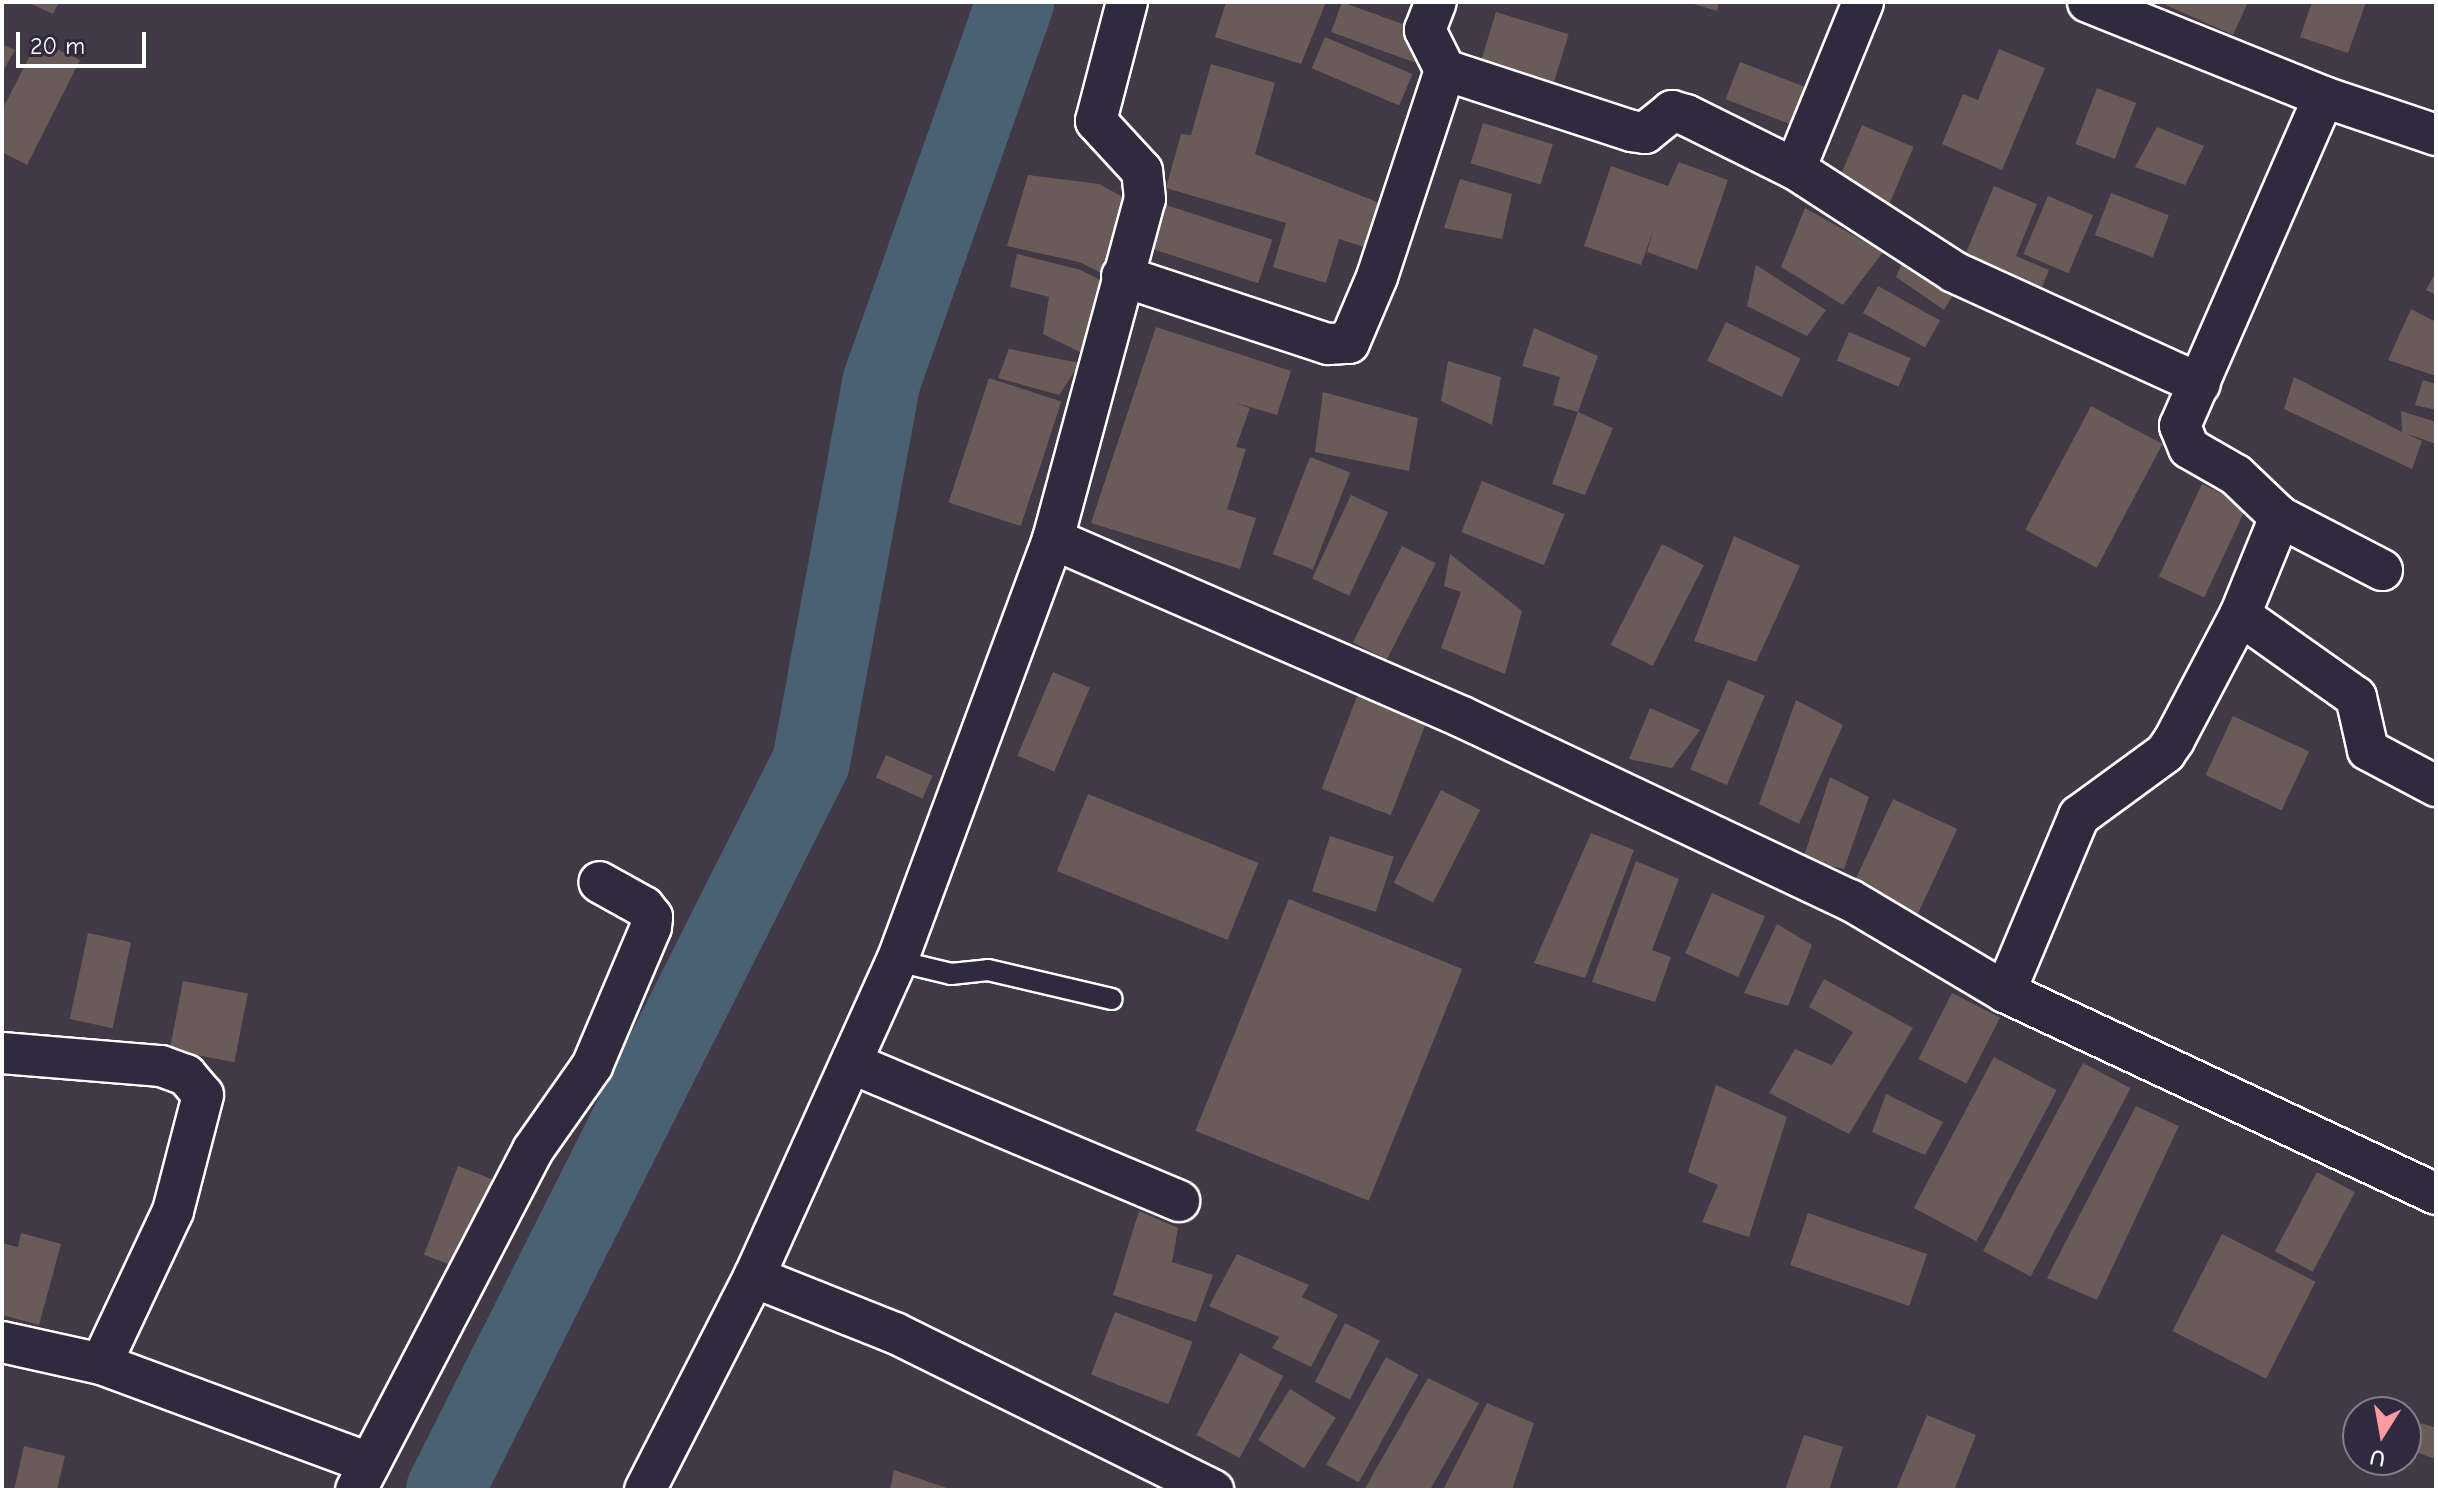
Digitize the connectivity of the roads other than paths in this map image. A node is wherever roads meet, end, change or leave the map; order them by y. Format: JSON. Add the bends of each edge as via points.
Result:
{"nodes":[{"id":1,"x":1127,"y":2,"type":"edge"},
{"id":2,"x":1436,"y":2,"type":"edge"},
{"id":3,"x":1863,"y":2,"type":"edge"},
{"id":4,"x":2088,"y":2,"type":"edge"},
{"id":5,"x":1445,"y":70,"type":"junction"},
{"id":6,"x":2324,"y":97,"type":"junction"},
{"id":7,"x":2436,"y":135,"type":"edge"},
{"id":8,"x":1795,"y":169,"type":"junction"},
{"id":9,"x":1122,"y":276,"type":"junction"},
{"id":10,"x":2200,"y":384,"type":"junction"},
{"id":11,"x":2280,"y":517,"type":"junction"},
{"id":12,"x":1053,"y":539,"type":"junction"},
{"id":13,"x":2382,"y":570,"type":"dead end"},
{"id":14,"x":2240,"y":615,"type":"junction"},
{"id":15,"x":2436,"y":786,"type":"edge"},
{"id":16,"x":599,"y":882,"type":"dead end"},
{"id":17,"x":897,"y":961,"type":"junction"},
{"id":18,"x":2005,"y":992,"type":"junction"},
{"id":19,"x":1112,"y":999,"type":"dead end"},
{"id":20,"x":2,"y":1053,"type":"edge"},
{"id":21,"x":851,"y":1063,"type":"junction"},
{"id":22,"x":2436,"y":1194,"type":"edge"},
{"id":23,"x":1179,"y":1201,"type":"dead end"},
{"id":24,"x":754,"y":1277,"type":"junction"},
{"id":25,"x":2,"y":1342,"type":"edge"},
{"id":26,"x":101,"y":1364,"type":"junction"},
{"id":27,"x":362,"y":1476,"type":"edge"},
{"id":28,"x":645,"y":1490,"type":"edge"},
{"id":29,"x":1213,"y":1490,"type":"edge"}],
"edges":[{"from":1,"to":9,"type":"street","via":[[1096,112],[1101,127],[1142,171],[1145,184]]},
{"from":2,"to":5,"type":"street","via":[[1425,30]]},
{"from":3,"to":8,"type":"street"},
{"from":4,"to":6,"type":"street"},
{"from":5,"to":8,"type":"street","via":[[1632,131],[1645,133],[1672,111]]},
{"from":5,"to":9,"type":"street","via":[[1377,277],[1349,343],[1328,344]]},
{"from":6,"to":7,"type":"street"},
{"from":6,"to":10,"type":"street"},
{"from":8,"to":10,"type":"street","via":[[1954,272]]},
{"from":9,"to":12,"type":"street"},
{"from":10,"to":11,"type":"street","via":[[2182,417],[2184,441],[2236,475]]},
{"from":11,"to":13,"type":"street"},
{"from":11,"to":14,"type":"street"},
{"from":12,"to":17,"type":"street"},
{"from":12,"to":18,"type":"street","via":[[1462,717],[1850,900]]},
{"from":14,"to":15,"type":"street","via":[[2356,697],[2368,750]]},
{"from":14,"to":18,"type":"street","via":[[2165,753],[2079,816]]},
{"from":16,"to":27,"type":"street","via":[[644,907],[652,917],[651,927],[592,1066],[533,1150]]},
{"from":17,"to":19,"type":"lane","via":[[951,974],[988,970]]},
{"from":17,"to":21,"type":"street"},
{"from":18,"to":22,"type":"street"},
{"from":20,"to":26,"type":"street","via":[[161,1066],[186,1075],[203,1095],[173,1211]]},
{"from":21,"to":23,"type":"street"},
{"from":21,"to":24,"type":"street"},
{"from":24,"to":28,"type":"street"},
{"from":24,"to":29,"type":"street","via":[[895,1333]]},
{"from":25,"to":26,"type":"street"},
{"from":26,"to":27,"type":"street"}]}
